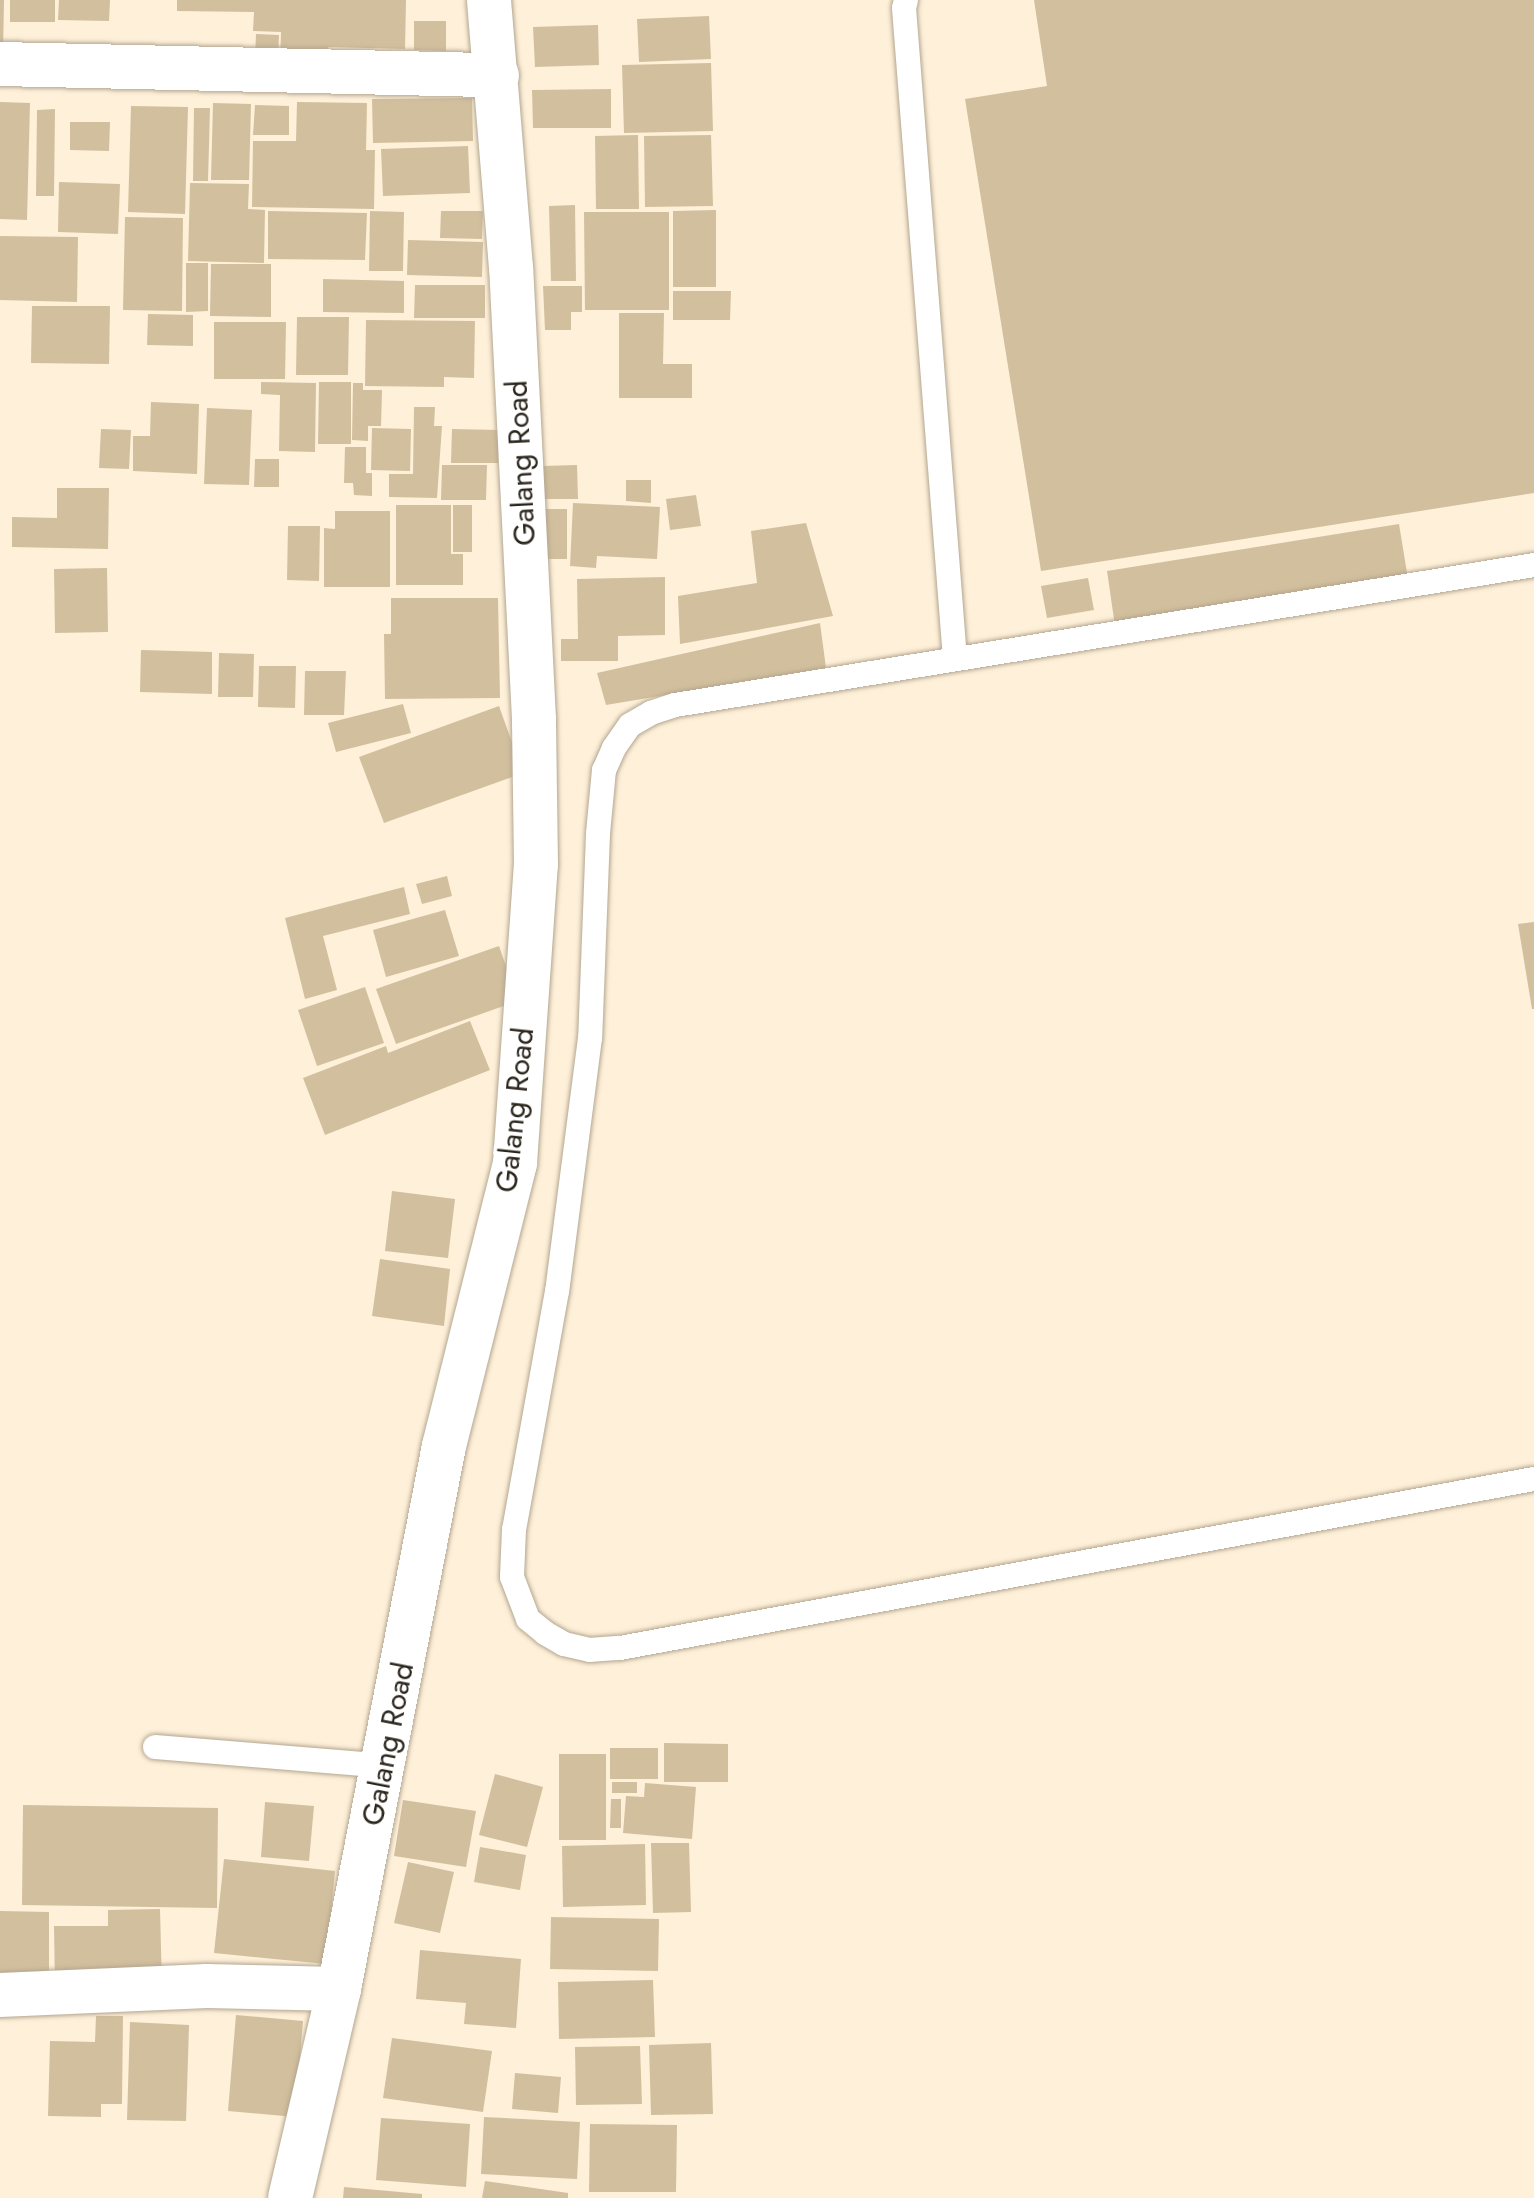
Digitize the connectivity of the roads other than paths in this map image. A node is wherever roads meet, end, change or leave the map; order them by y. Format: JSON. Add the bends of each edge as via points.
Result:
{"nodes":[{"id":1,"x":489,"y":0,"type":"edge"},
{"id":2,"x":906,"y":0,"type":"edge"},
{"id":3,"x":0,"y":64,"type":"edge"},
{"id":4,"x":497,"y":75,"type":"junction"},
{"id":5,"x":1534,"y":565,"type":"edge"},
{"id":6,"x":955,"y":659,"type":"junction"},
{"id":7,"x":1534,"y":1479,"type":"edge"},
{"id":8,"x":155,"y":1747,"type":"dead end"},
{"id":9,"x":384,"y":1766,"type":"junction"},
{"id":10,"x":339,"y":1989,"type":"junction"},
{"id":11,"x":0,"y":1995,"type":"edge"},
{"id":12,"x":290,"y":2198,"type":"edge"}],
"edges":[{"from":1,"to":4,"type":"street","name":"Galang Road"},
{"from":2,"to":6,"type":"lane"},
{"from":3,"to":4,"type":"street"},
{"from":4,"to":9,"type":"street","name":"Galang Road","via":[[534,719],[535,881],[515,1163],[444,1446]]},
{"from":5,"to":6,"type":"lane"},
{"from":6,"to":7,"type":"lane","via":[[675,705],[630,725],[604,770],[590,1038],[557,1291],[514,1529],[512,1577],[528,1619],[564,1644],[589,1650],[620,1648]]},
{"from":8,"to":9,"type":"lane"},
{"from":9,"to":10,"type":"street","name":"Galang Road"},
{"from":10,"to":11,"type":"street","via":[[207,1986]]},
{"from":10,"to":12,"type":"street","name":"Galang Road"}]}
